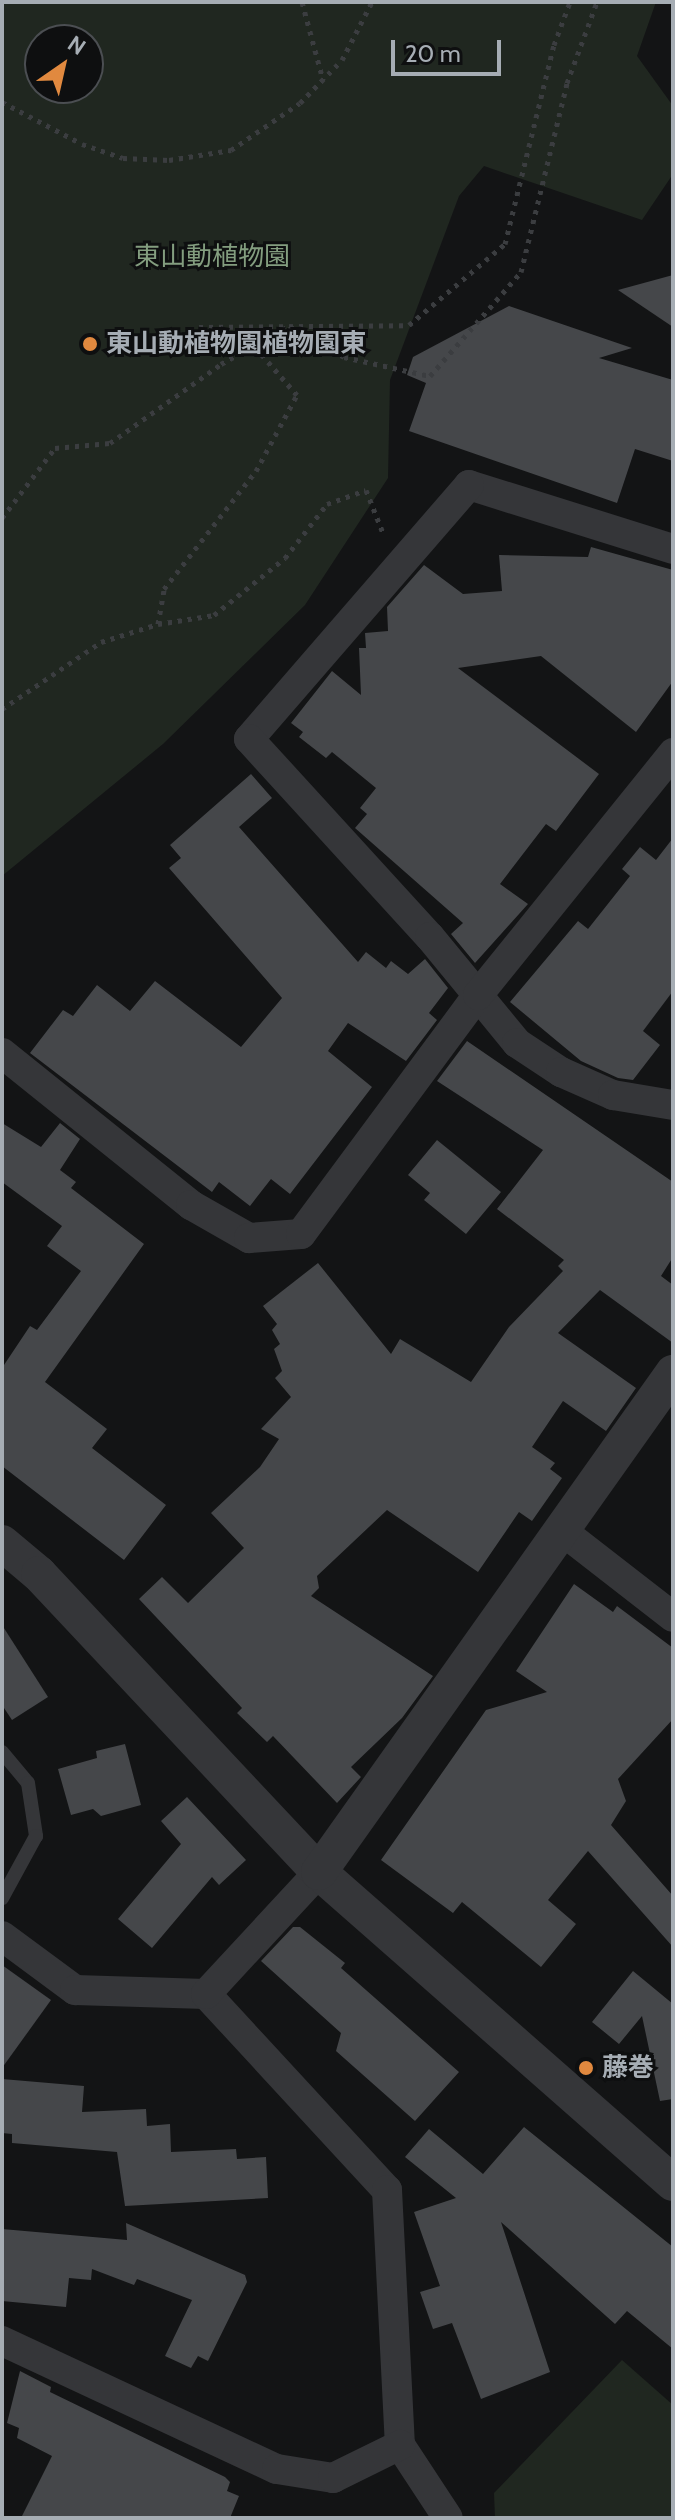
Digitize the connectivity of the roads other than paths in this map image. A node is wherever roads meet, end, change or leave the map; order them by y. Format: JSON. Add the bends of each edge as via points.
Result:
{"nodes":[{"id":1,"x":673,"y":549,"type":"edge"},
{"id":2,"x":673,"y":753,"type":"edge"},
{"id":3,"x":478,"y":995,"type":"junction"},
{"id":4,"x":2,"y":1053,"type":"edge"},
{"id":5,"x":673,"y":1105,"type":"edge"},
{"id":6,"x":673,"y":1373,"type":"edge"},
{"id":7,"x":561,"y":1530,"type":"junction"},
{"id":8,"x":2,"y":1543,"type":"edge"},
{"id":9,"x":673,"y":1617,"type":"edge"},
{"id":10,"x":2,"y":1752,"type":"edge"},
{"id":11,"x":319,"y":1872,"type":"junction"},
{"id":12,"x":2,"y":1898,"type":"edge"},
{"id":13,"x":2,"y":1936,"type":"edge"},
{"id":14,"x":206,"y":1994,"type":"junction"},
{"id":15,"x":673,"y":2183,"type":"edge"},
{"id":16,"x":2,"y":2341,"type":"edge"},
{"id":17,"x":400,"y":2445,"type":"junction"},
{"id":18,"x":448,"y":2518,"type":"edge"}],
"edges":[{"from":1,"to":3,"type":"street","via":[[469,485],[249,739]]},
{"from":2,"to":3,"type":"street"},
{"from":3,"to":4,"type":"street","via":[[301,1234],[249,1238],[191,1205]]},
{"from":3,"to":5,"type":"street","via":[[517,1043],[561,1072],[613,1095]]},
{"from":6,"to":7,"type":"street"},
{"from":7,"to":9,"type":"street"},
{"from":7,"to":11,"type":"street"},
{"from":8,"to":11,"type":"street","via":[[39,1574]]},
{"from":10,"to":12,"type":"lane","via":[[28,1783],[36,1836]]},
{"from":11,"to":14,"type":"street"},
{"from":11,"to":15,"type":"street"},
{"from":13,"to":14,"type":"street","via":[[75,1990]]},
{"from":14,"to":17,"type":"street","via":[[387,2190]]},
{"from":16,"to":17,"type":"street","via":[[277,2469],[333,2478]]},
{"from":17,"to":18,"type":"street"}]}
